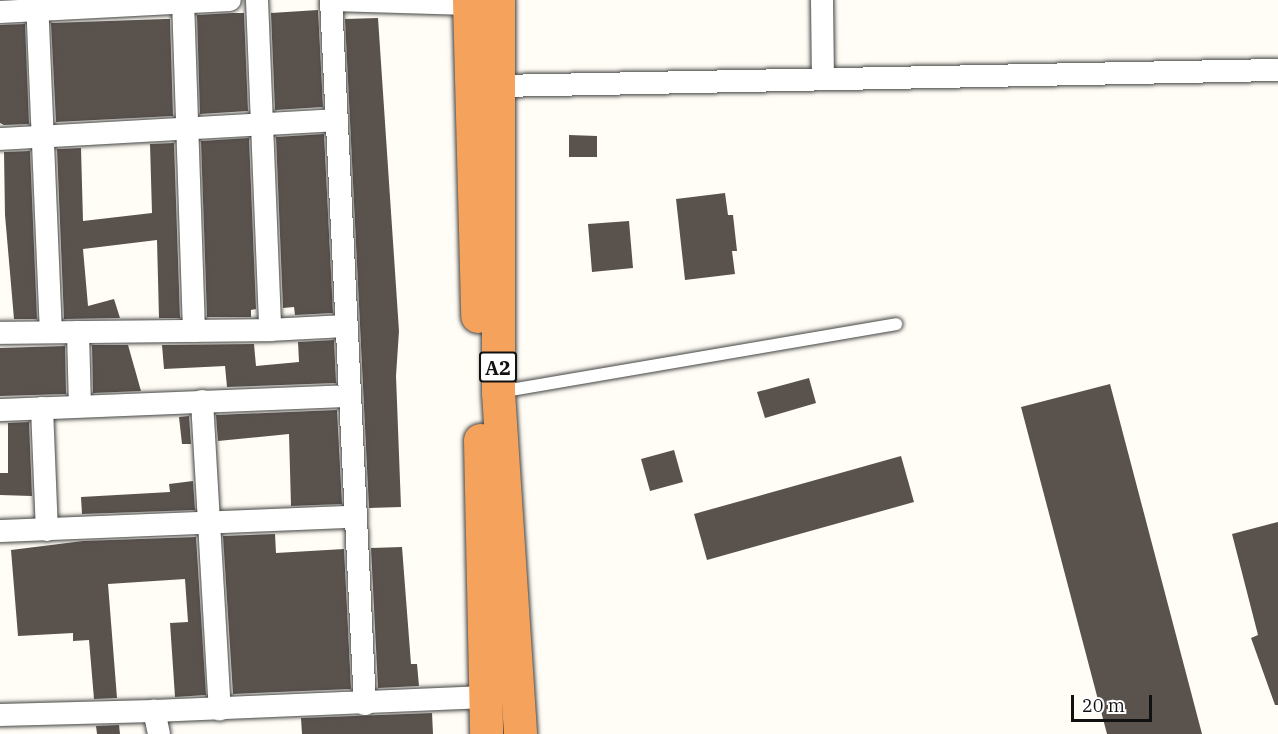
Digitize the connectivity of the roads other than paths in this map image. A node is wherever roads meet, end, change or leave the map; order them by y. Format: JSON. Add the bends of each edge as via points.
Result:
{"nodes":[{"id":1,"x":230,"y":0,"type":"edge"},
{"id":2,"x":257,"y":0,"type":"edge"},
{"id":3,"x":332,"y":0,"type":"edge"},
{"id":4,"x":822,"y":0,"type":"edge"},
{"id":5,"x":183,"y":1,"type":"edge"},
{"id":6,"x":478,"y":1,"type":"edge"},
{"id":7,"x":38,"y":5,"type":"edge"},
{"id":8,"x":0,"y":12,"type":"edge"},
{"id":9,"x":1278,"y":69,"type":"edge"},
{"id":10,"x":823,"y":80,"type":"junction"},
{"id":11,"x":499,"y":86,"type":"junction"},
{"id":12,"x":336,"y":120,"type":"junction"},
{"id":13,"x":262,"y":124,"type":"junction"},
{"id":14,"x":186,"y":129,"type":"junction"},
{"id":15,"x":45,"y":136,"type":"junction"},
{"id":16,"x":0,"y":139,"type":"edge"},
{"id":17,"x":896,"y":324,"type":"dead end"},
{"id":18,"x":344,"y":326,"type":"junction"},
{"id":19,"x":270,"y":330,"type":"junction"},
{"id":20,"x":194,"y":331,"type":"junction"},
{"id":21,"x":51,"y":332,"type":"junction"},
{"id":22,"x":78,"y":332,"type":"junction"},
{"id":23,"x":0,"y":333,"type":"edge"},
{"id":24,"x":498,"y":392,"type":"junction"},
{"id":25,"x":347,"y":396,"type":"junction"},
{"id":26,"x":202,"y":402,"type":"junction"},
{"id":27,"x":80,"y":406,"type":"junction"},
{"id":28,"x":42,"y":408,"type":"junction"},
{"id":29,"x":0,"y":410,"type":"edge"},
{"id":30,"x":354,"y":517,"type":"junction"},
{"id":31,"x":212,"y":524,"type":"junction"},
{"id":32,"x":47,"y":530,"type":"junction"},
{"id":33,"x":0,"y":531,"type":"edge"},
{"id":34,"x":486,"y":697,"type":"junction"},
{"id":35,"x":365,"y":704,"type":"junction"},
{"id":36,"x":220,"y":709,"type":"junction"},
{"id":37,"x":154,"y":711,"type":"junction"},
{"id":38,"x":0,"y":715,"type":"edge"},
{"id":39,"x":159,"y":734,"type":"edge"},
{"id":40,"x":486,"y":734,"type":"edge"},
{"id":41,"x":520,"y":734,"type":"edge"}],
"edges":[{"from":1,"to":5,"type":"street"},
{"from":2,"to":13,"type":"street"},
{"from":3,"to":6,"type":"street"},
{"from":3,"to":12,"type":"street"},
{"from":4,"to":10,"type":"street"},
{"from":5,"to":7,"type":"street"},
{"from":5,"to":14,"type":"street"},
{"from":6,"to":11,"type":"highway","number":"A2"},
{"from":6,"to":34,"type":"highway","number":"A2"},
{"from":7,"to":8,"type":"street"},
{"from":7,"to":15,"type":"street"},
{"from":9,"to":10,"type":"street"},
{"from":10,"to":11,"type":"street"},
{"from":11,"to":24,"type":"highway","number":"A2"},
{"from":12,"to":13,"type":"street"},
{"from":12,"to":18,"type":"street"},
{"from":13,"to":14,"type":"street"},
{"from":13,"to":19,"type":"street"},
{"from":14,"to":15,"type":"street"},
{"from":14,"to":20,"type":"street"},
{"from":15,"to":16,"type":"street"},
{"from":15,"to":21,"type":"street"},
{"from":17,"to":24,"type":"lane"},
{"from":18,"to":19,"type":"street"},
{"from":18,"to":25,"type":"street"},
{"from":19,"to":20,"type":"street"},
{"from":20,"to":22,"type":"street"},
{"from":21,"to":22,"type":"street"},
{"from":21,"to":23,"type":"street"},
{"from":22,"to":27,"type":"street"},
{"from":24,"to":41,"type":"highway","number":"A2"},
{"from":25,"to":26,"type":"street"},
{"from":25,"to":30,"type":"street"},
{"from":26,"to":27,"type":"street"},
{"from":26,"to":31,"type":"street"},
{"from":27,"to":28,"type":"street"},
{"from":28,"to":29,"type":"street"},
{"from":28,"to":32,"type":"street"},
{"from":30,"to":31,"type":"street"},
{"from":30,"to":35,"type":"street"},
{"from":31,"to":32,"type":"street"},
{"from":31,"to":36,"type":"street"},
{"from":32,"to":33,"type":"street"},
{"from":34,"to":35,"type":"street"},
{"from":34,"to":40,"type":"highway","number":"A2"},
{"from":35,"to":36,"type":"street"},
{"from":36,"to":37,"type":"street"},
{"from":37,"to":38,"type":"street"},
{"from":37,"to":39,"type":"street"}]}
